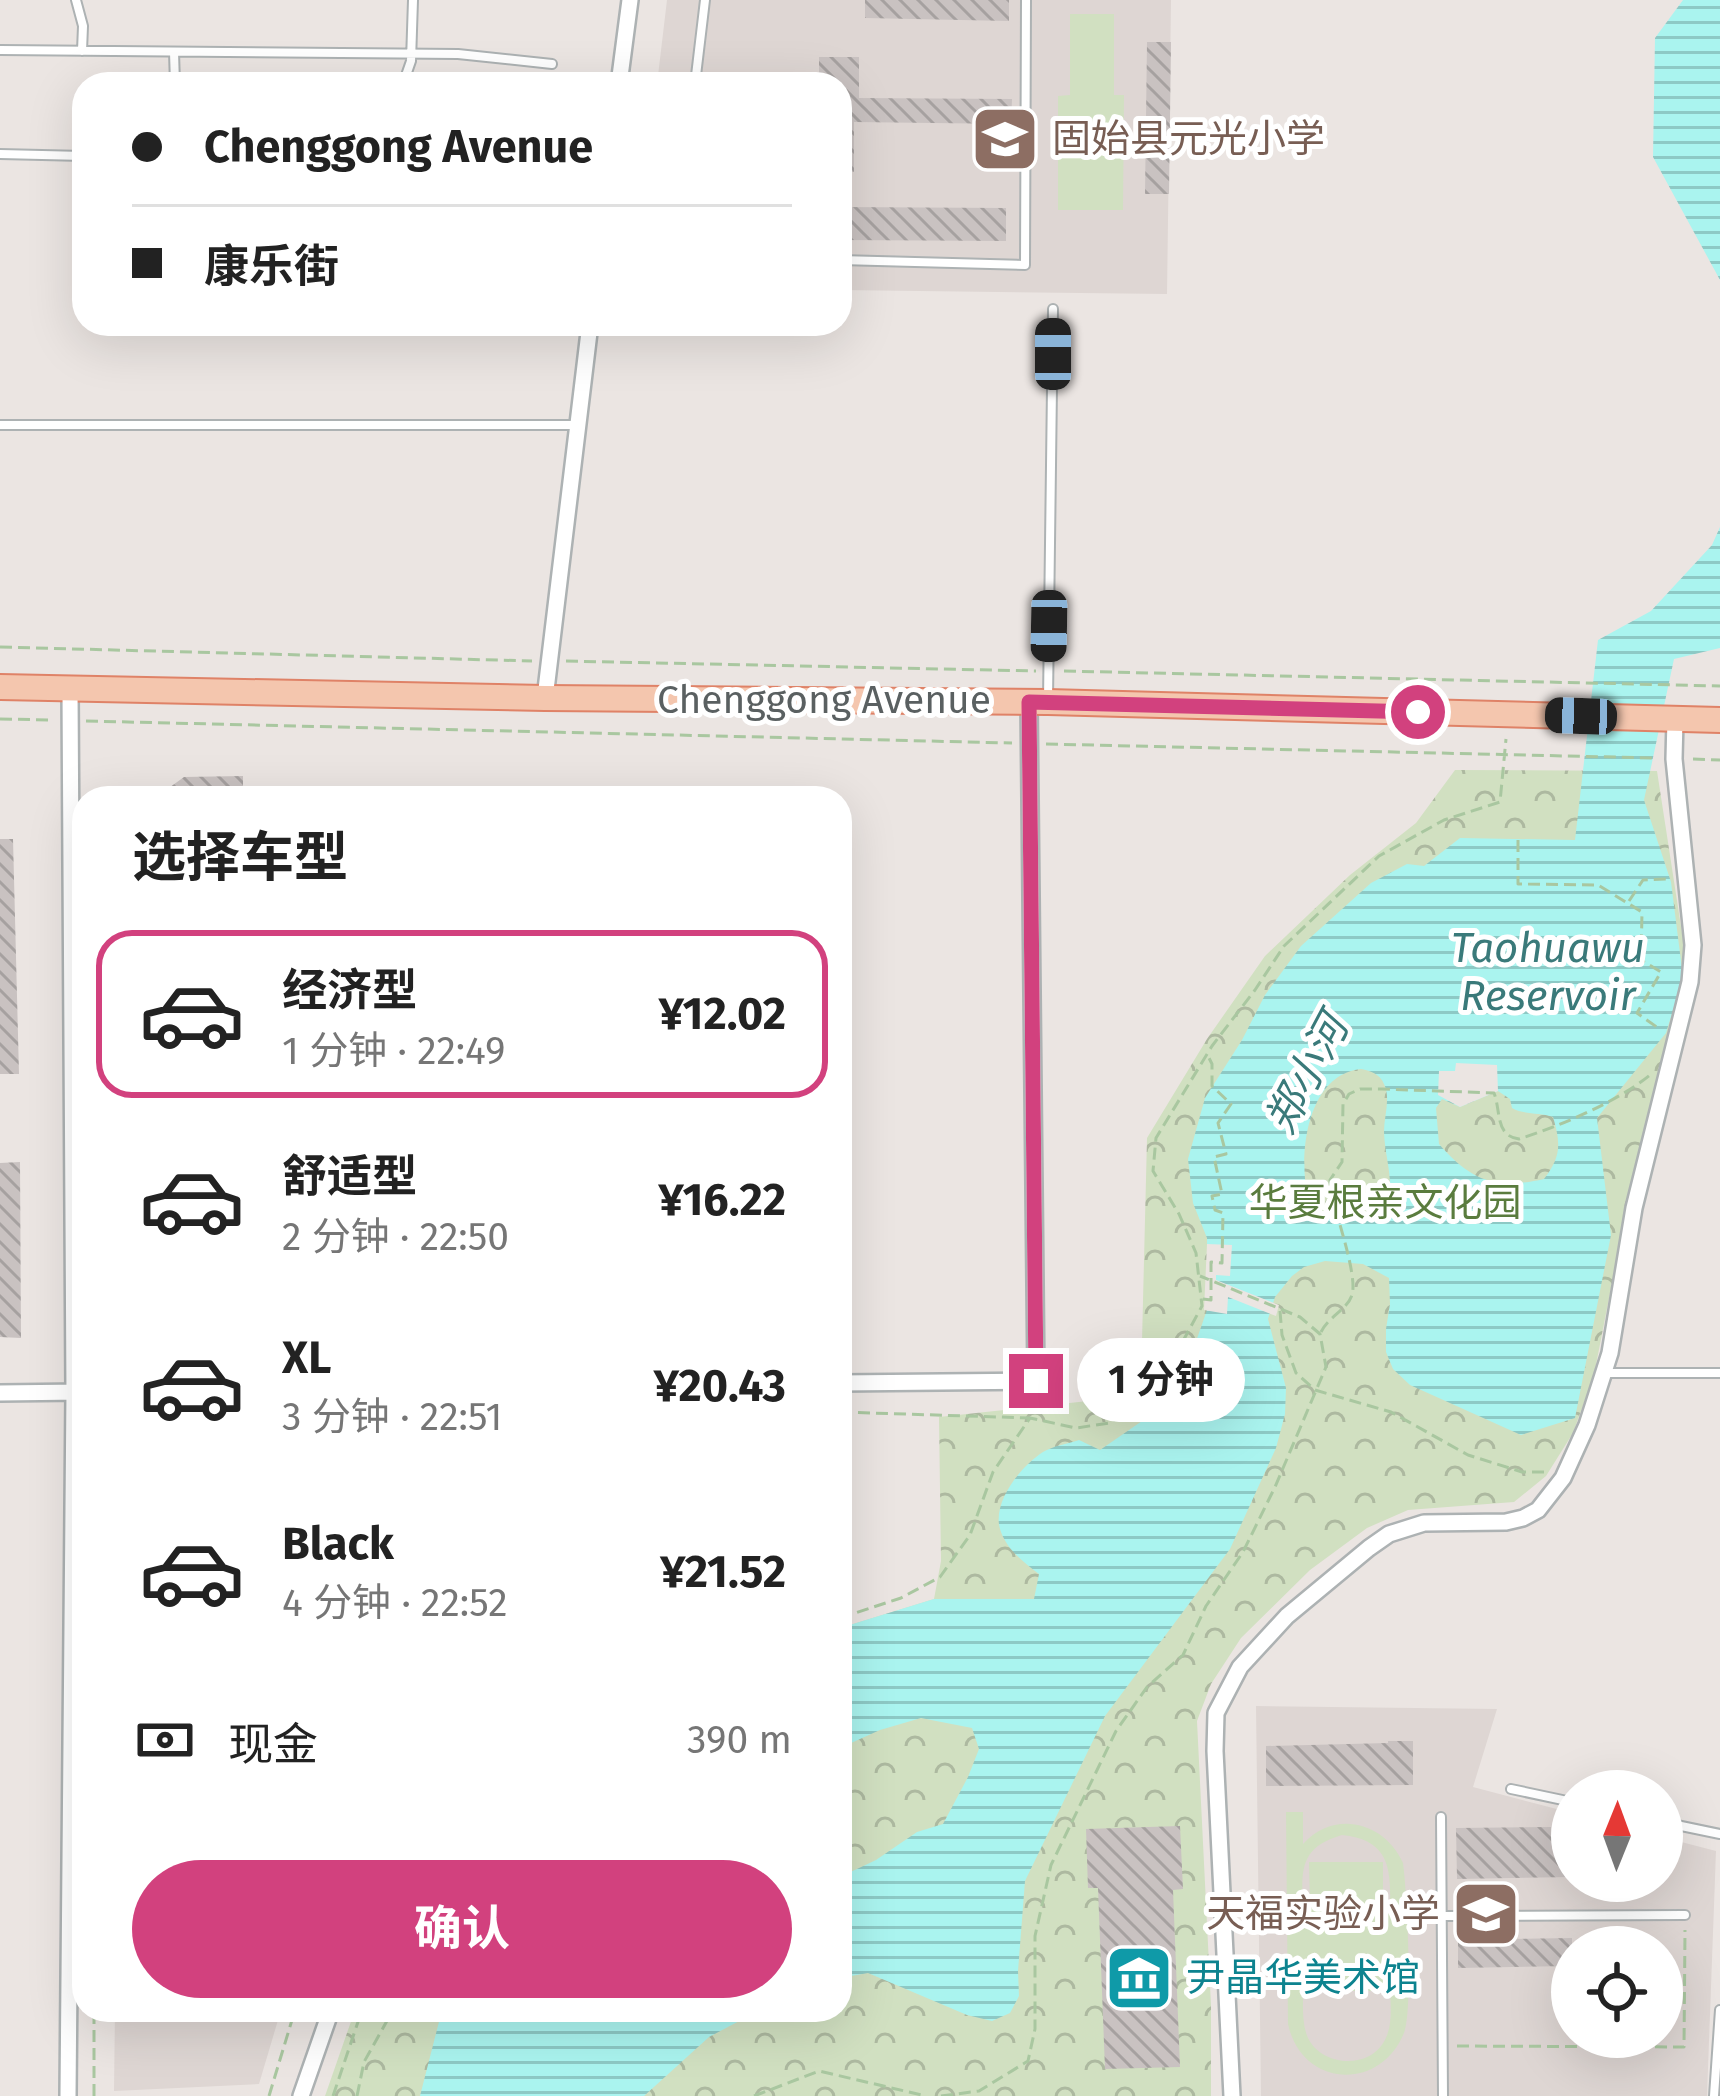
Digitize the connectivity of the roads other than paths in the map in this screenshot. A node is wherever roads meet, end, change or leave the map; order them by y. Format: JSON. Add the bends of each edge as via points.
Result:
{"nodes":[{"id":1,"x":76,"y":0,"type":"edge"},
{"id":2,"x":413,"y":0,"type":"edge"},
{"id":3,"x":630,"y":0,"type":"edge"},
{"id":4,"x":705,"y":0,"type":"edge"},
{"id":5,"x":1026,"y":0,"type":"edge"},
{"id":6,"x":0,"y":50,"type":"edge"},
{"id":7,"x":82,"y":51,"type":"junction"},
{"id":8,"x":174,"y":52,"type":"junction"},
{"id":9,"x":411,"y":55,"type":"junction"},
{"id":10,"x":552,"y":64,"type":"dead end"},
{"id":11,"x":175,"y":72,"type":"edge"},
{"id":12,"x":406,"y":72,"type":"edge"},
{"id":13,"x":621,"y":72,"type":"edge"},
{"id":14,"x":696,"y":72,"type":"edge"},
{"id":15,"x":0,"y":154,"type":"edge"},
{"id":16,"x":72,"y":156,"type":"edge"},
{"id":17,"x":852,"y":260,"type":"edge"},
{"id":18,"x":1053,"y":309,"type":"dead end"},
{"id":19,"x":589,"y":336,"type":"edge"},
{"id":20,"x":0,"y":425,"type":"edge"},
{"id":21,"x":578,"y":425,"type":"junction"},
{"id":22,"x":0,"y":687,"type":"edge"},
{"id":23,"x":70,"y":689,"type":"junction"},
{"id":24,"x":545,"y":698,"type":"junction"},
{"id":25,"x":1039,"y":702,"type":"junction"},
{"id":26,"x":1671,"y":719,"type":"junction"},
{"id":27,"x":1720,"y":720,"type":"edge"},
{"id":28,"x":72,"y":821,"type":"edge"},
{"id":29,"x":1604,"y":1373,"type":"junction"},
{"id":30,"x":1720,"y":1373,"type":"edge"},
{"id":31,"x":852,"y":1383,"type":"edge"},
{"id":32,"x":72,"y":1392,"type":"edge"},
{"id":33,"x":0,"y":1393,"type":"edge"},
{"id":34,"x":1511,"y":1789,"type":"dead end"},
{"id":35,"x":1551,"y":1798,"type":"edge"},
{"id":36,"x":1441,"y":1817,"type":"dead end"},
{"id":37,"x":1683,"y":1826,"type":"edge"},
{"id":38,"x":1720,"y":1834,"type":"edge"},
{"id":39,"x":72,"y":1840,"type":"edge"},
{"id":40,"x":1685,"y":1915,"type":"road end"},
{"id":41,"x":1442,"y":1916,"type":"junction"},
{"id":42,"x":1720,"y":2010,"type":"edge"},
{"id":43,"x":327,"y":2022,"type":"edge"},
{"id":44,"x":68,"y":2096,"type":"edge"},
{"id":45,"x":301,"y":2096,"type":"edge"},
{"id":46,"x":1232,"y":2096,"type":"edge"},
{"id":47,"x":1443,"y":2096,"type":"edge"},
{"id":48,"x":1714,"y":2096,"type":"edge"}],
"edges":[{"from":1,"to":7,"type":"lane"},
{"from":2,"to":9,"type":"lane"},
{"from":3,"to":13,"type":"street"},
{"from":4,"to":14,"type":"lane"},
{"from":5,"to":17,"type":"lane","via":[[1024,265]]},
{"from":6,"to":7,"type":"lane"},
{"from":7,"to":8,"type":"lane"},
{"from":8,"to":9,"type":"lane"},
{"from":8,"to":11,"type":"lane"},
{"from":9,"to":10,"type":"lane"},
{"from":9,"to":12,"type":"lane"},
{"from":15,"to":16,"type":"lane"},
{"from":18,"to":25,"type":"lane","via":[[1049,671]]},
{"from":19,"to":21,"type":"street"},
{"from":20,"to":21,"type":"lane"},
{"from":21,"to":24,"type":"street"},
{"from":22,"to":23,"type":"main road","name":"Chenggong Avenue"},
{"from":23,"to":24,"type":"main road","name":"Chenggong Avenue"},
{"from":23,"to":28,"type":"street"},
{"from":24,"to":25,"type":"main road","name":"Chenggong Avenue"},
{"from":25,"to":26,"type":"main road","name":"Chenggong Avenue"},
{"from":25,"to":31,"type":"street","via":[[1030,743],[1036,1381]]},
{"from":26,"to":27,"type":"main road","name":"Chenggong Avenue"},
{"from":26,"to":29,"type":"street","via":[[1694,945]]},
{"from":29,"to":30,"type":"lane"},
{"from":29,"to":46,"type":"street","via":[[1566,1472],[1538,1510],[1486,1523],[1424,1522],[1389,1534],[1287,1616],[1221,1700],[1215,1750]]},
{"from":32,"to":33,"type":"street"},
{"from":34,"to":35,"type":"lane"},
{"from":36,"to":41,"type":"lane"},
{"from":37,"to":38,"type":"lane"},
{"from":39,"to":44,"type":"street"},
{"from":40,"to":41,"type":"lane"},
{"from":41,"to":47,"type":"lane"},
{"from":42,"to":48,"type":"lane"},
{"from":43,"to":45,"type":"street"}]}
